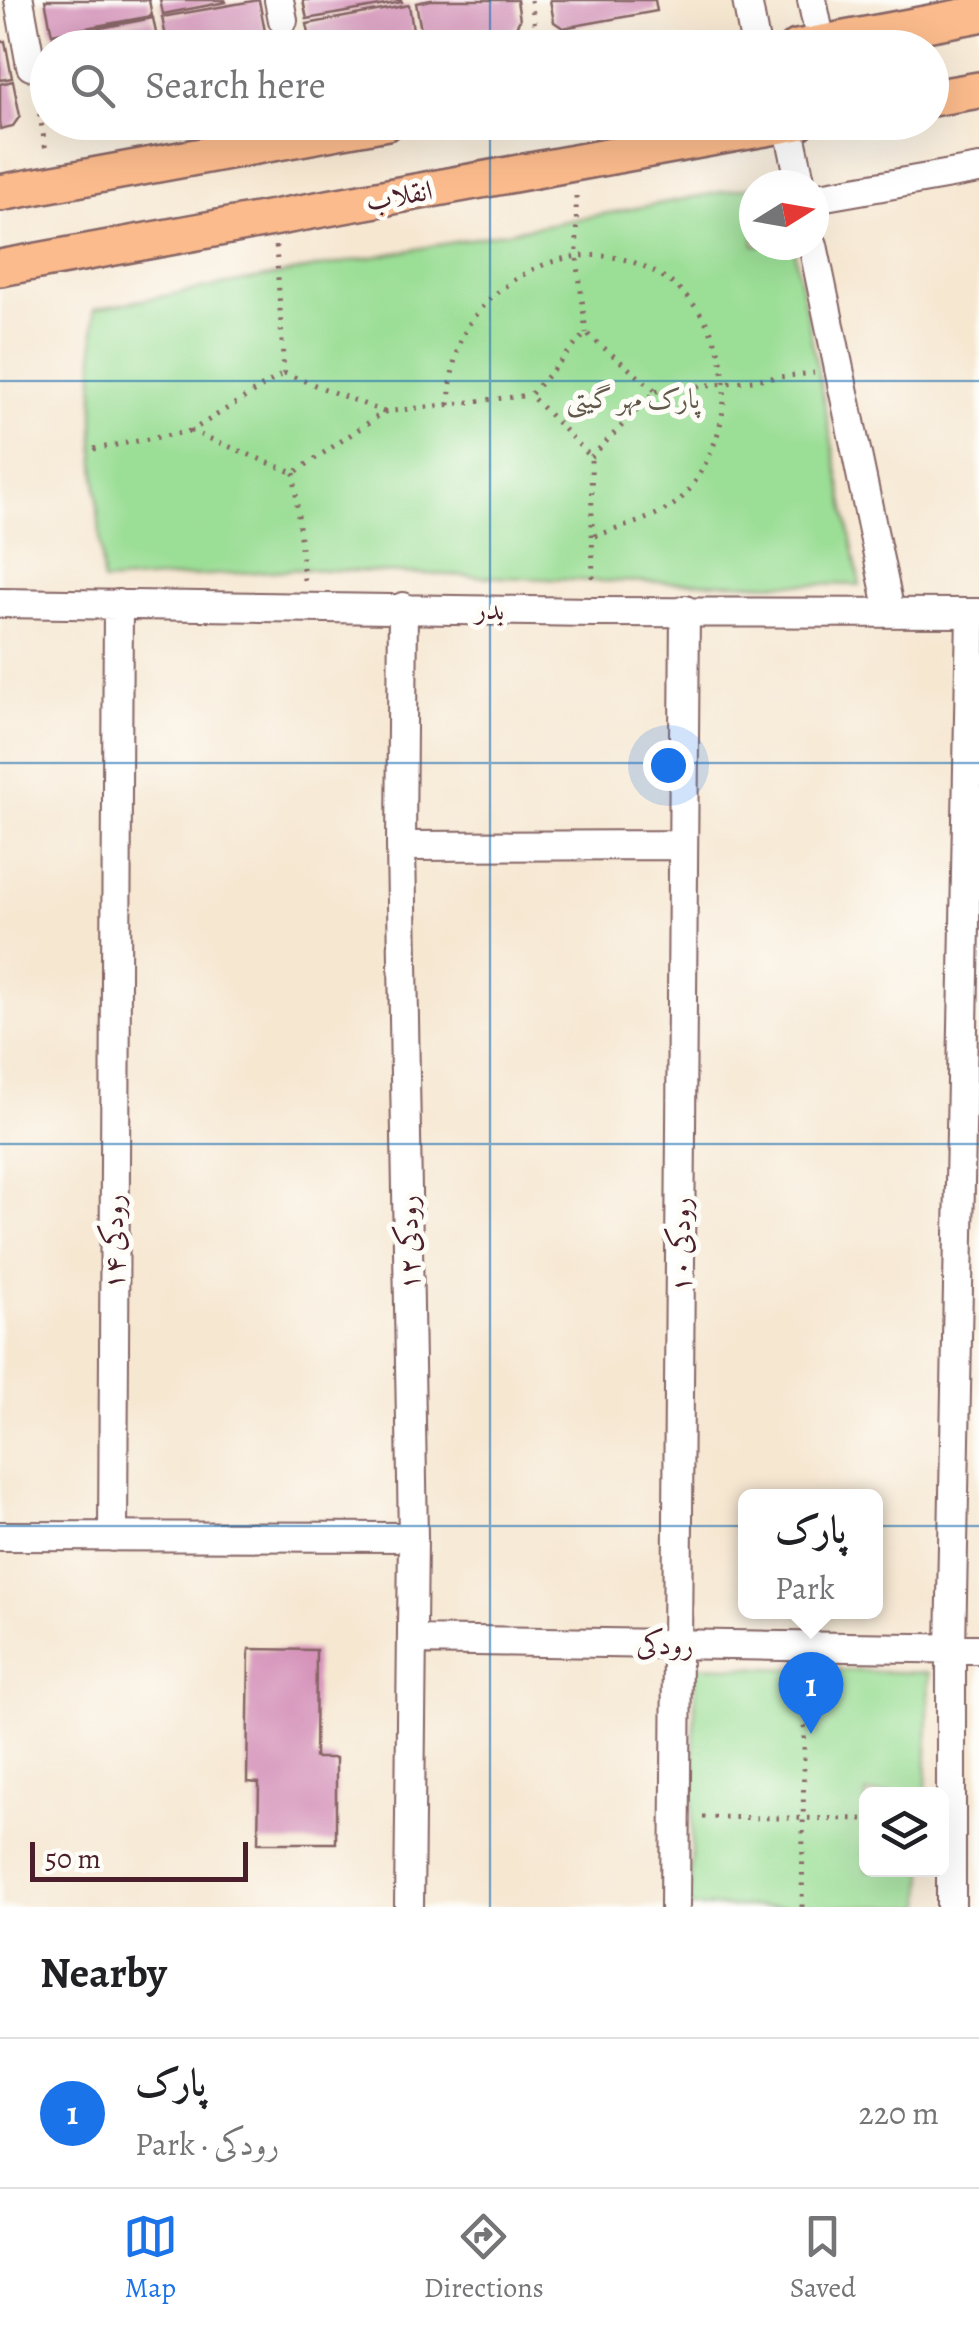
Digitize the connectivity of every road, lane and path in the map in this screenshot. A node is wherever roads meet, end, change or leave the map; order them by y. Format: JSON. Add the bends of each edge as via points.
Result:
{"nodes":[{"id":1,"x":18,"y":0,"type":"edge"},
{"id":2,"x":532,"y":0,"type":"edge"},
{"id":3,"x":748,"y":0,"type":"edge"},
{"id":4,"x":812,"y":0,"type":"edge"},
{"id":5,"x":979,"y":14,"type":"edge"},
{"id":6,"x":536,"y":30,"type":"edge"},
{"id":7,"x":753,"y":30,"type":"edge"},
{"id":8,"x":810,"y":30,"type":"edge"},
{"id":9,"x":891,"y":30,"type":"edge"},
{"id":10,"x":30,"y":61,"type":"edge"},
{"id":11,"x":979,"y":90,"type":"edge"},
{"id":12,"x":949,"y":95,"type":"edge"},
{"id":13,"x":44,"y":140,"type":"edge"},
{"id":14,"x":289,"y":140,"type":"edge"},
{"id":15,"x":701,"y":140,"type":"edge"},
{"id":16,"x":796,"y":140,"type":"edge"},
{"id":17,"x":575,"y":163,"type":"junction"},
{"id":18,"x":979,"y":169,"type":"edge"},
{"id":19,"x":799,"y":170,"type":"edge"},
{"id":20,"x":52,"y":184,"type":"junction"},
{"id":21,"x":0,"y":193,"type":"edge"},
{"id":22,"x":829,"y":195,"type":"edge"},
{"id":23,"x":274,"y":218,"type":"junction"},
{"id":24,"x":578,"y":256,"type":"junction"},
{"id":25,"x":816,"y":260,"type":"edge"},
{"id":26,"x":0,"y":268,"type":"edge"},
{"id":27,"x":586,"y":333,"type":"junction"},
{"id":28,"x":837,"y":371,"type":"junction"},
{"id":29,"x":284,"y":373,"type":"junction"},
{"id":30,"x":725,"y":384,"type":"junction"},
{"id":31,"x":656,"y":391,"type":"junction"},
{"id":32,"x":530,"y":396,"type":"junction"},
{"id":33,"x":449,"y":406,"type":"junction"},
{"id":34,"x":384,"y":412,"type":"junction"},
{"id":35,"x":192,"y":430,"type":"junction"},
{"id":36,"x":94,"y":450,"type":"dead end"},
{"id":37,"x":591,"y":457,"type":"junction"},
{"id":38,"x":294,"y":473,"type":"junction"},
{"id":39,"x":592,"y":537,"type":"junction"},
{"id":40,"x":0,"y":603,"type":"edge"},
{"id":41,"x":118,"y":604,"type":"junction"},
{"id":42,"x":304,"y":606,"type":"junction"},
{"id":43,"x":403,"y":607,"type":"junction"},
{"id":44,"x":685,"y":610,"type":"junction"},
{"id":45,"x":593,"y":612,"type":"junction"},
{"id":46,"x":890,"y":612,"type":"junction"},
{"id":47,"x":975,"y":613,"type":"edge"},
{"id":48,"x":682,"y":845,"type":"junction"},
{"id":49,"x":401,"y":846,"type":"junction"},
{"id":50,"x":0,"y":1536,"type":"edge"},
{"id":51,"x":413,"y":1536,"type":"junction"},
{"id":52,"x":113,"y":1538,"type":"junction"},
{"id":53,"x":412,"y":1640,"type":"junction"},
{"id":54,"x":677,"y":1644,"type":"junction"},
{"id":55,"x":806,"y":1646,"type":"junction"},
{"id":56,"x":965,"y":1649,"type":"edge"},
{"id":57,"x":675,"y":1817,"type":"junction"},
{"id":58,"x":804,"y":1818,"type":"junction"},
{"id":59,"x":859,"y":1819,"type":"edge"},
{"id":60,"x":409,"y":1907,"type":"edge"},
{"id":61,"x":675,"y":1907,"type":"edge"},
{"id":62,"x":802,"y":1907,"type":"edge"},
{"id":63,"x":952,"y":1907,"type":"edge"}],
"edges":[{"from":1,"to":10,"type":"street"},
{"from":2,"to":6,"type":"path"},
{"from":3,"to":7,"type":"street"},
{"from":4,"to":8,"type":"street"},
{"from":5,"to":9,"type":"main road"},
{"from":11,"to":12,"type":"main road"},
{"from":13,"to":20,"type":"path"},
{"from":14,"to":20,"type":"main road"},
{"from":15,"to":17,"type":"main road","name":"انقلاب"},
{"from":16,"to":19,"type":"street"},
{"from":17,"to":23,"type":"main road","name":"انقلاب"},
{"from":17,"to":24,"type":"path"},
{"from":18,"to":22,"type":"street"},
{"from":20,"to":21,"type":"main road"},
{"from":23,"to":26,"type":"main road","name":"انقلاب"},
{"from":23,"to":29,"type":"path"},
{"from":24,"to":27,"type":"path"},
{"from":24,"to":30,"type":"path","via":[[617,256],[678,286],[712,333]]},
{"from":24,"to":33,"type":"path","via":[[544,264],[492,295],[456,346]]},
{"from":25,"to":28,"type":"street"},
{"from":27,"to":31,"type":"path"},
{"from":27,"to":32,"type":"path"},
{"from":28,"to":30,"type":"path"},
{"from":28,"to":46,"type":"street"},
{"from":29,"to":34,"type":"path"},
{"from":29,"to":35,"type":"path"},
{"from":30,"to":31,"type":"path"},
{"from":30,"to":39,"type":"path","via":[[725,414],[698,478],[673,506]]},
{"from":31,"to":37,"type":"path"},
{"from":32,"to":33,"type":"path"},
{"from":32,"to":37,"type":"path"},
{"from":33,"to":34,"type":"path"},
{"from":34,"to":38,"type":"path"},
{"from":35,"to":36,"type":"path"},
{"from":35,"to":38,"type":"path"},
{"from":37,"to":39,"type":"path"},
{"from":38,"to":42,"type":"path"},
{"from":39,"to":45,"type":"path"},
{"from":40,"to":41,"type":"street","name":"بدر"},
{"from":41,"to":42,"type":"street","name":"بدر"},
{"from":41,"to":52,"type":"street","name":"رودکی ۱۴"},
{"from":42,"to":43,"type":"street","name":"بدر"},
{"from":43,"to":45,"type":"street","name":"بدر"},
{"from":43,"to":49,"type":"street","name":"رودکی ۱۲"},
{"from":44,"to":45,"type":"street","name":"بدر"},
{"from":44,"to":46,"type":"street","name":"بدر"},
{"from":44,"to":48,"type":"street","name":"رودکی ۱۰"},
{"from":46,"to":47,"type":"street","name":"بدر"},
{"from":47,"to":56,"type":"street"},
{"from":48,"to":49,"type":"street"},
{"from":48,"to":54,"type":"street","name":"رودکی ۱۰"},
{"from":49,"to":51,"type":"street","name":"رودکی ۱۲"},
{"from":50,"to":52,"type":"street"},
{"from":51,"to":52,"type":"street"},
{"from":51,"to":53,"type":"street","name":"رودکی ۱۲"},
{"from":53,"to":54,"type":"street","name":"رودکی"},
{"from":53,"to":60,"type":"street","name":"رودکی ۱۲"},
{"from":54,"to":55,"type":"street","name":"رودکی"},
{"from":54,"to":57,"type":"street","name":"رودکی ۱۰"},
{"from":55,"to":56,"type":"street","name":"رودکی"},
{"from":55,"to":58,"type":"path"},
{"from":56,"to":63,"type":"street"},
{"from":57,"to":58,"type":"path"},
{"from":57,"to":61,"type":"street","name":"رودکی ۱۰"},
{"from":58,"to":59,"type":"path"},
{"from":58,"to":62,"type":"path"}]}
